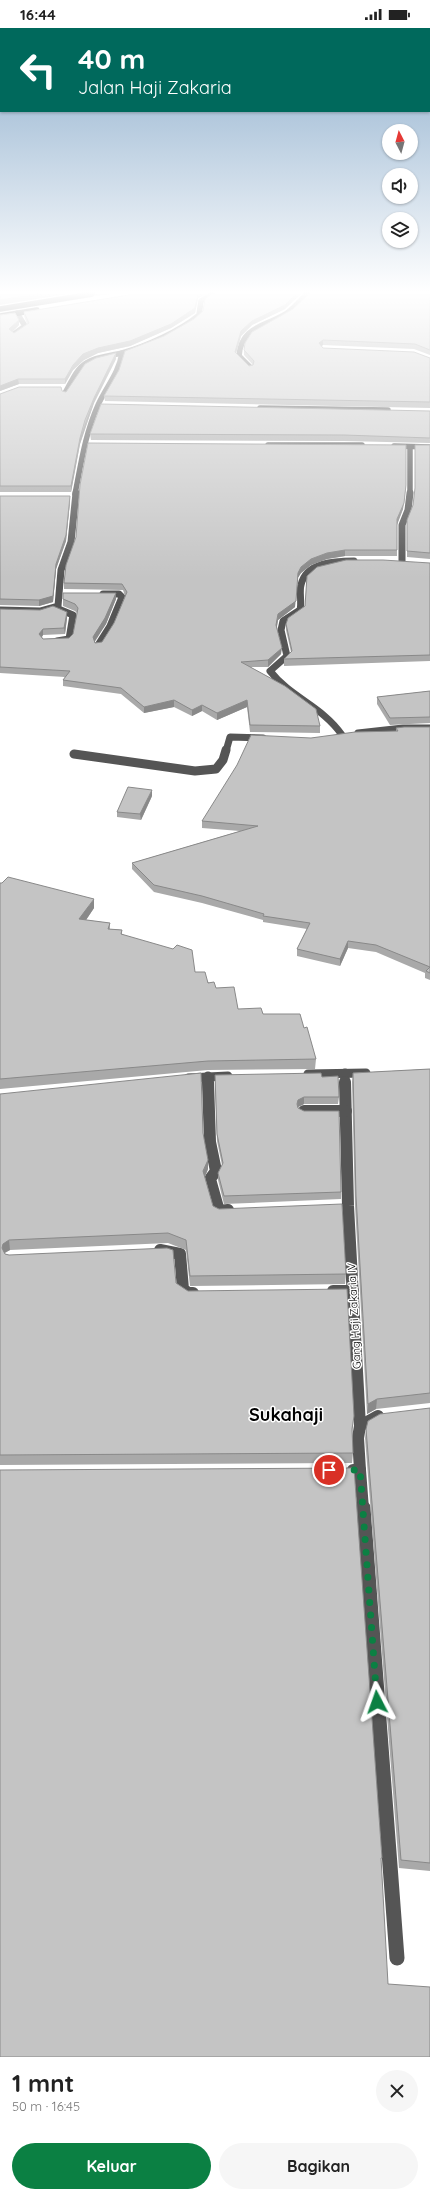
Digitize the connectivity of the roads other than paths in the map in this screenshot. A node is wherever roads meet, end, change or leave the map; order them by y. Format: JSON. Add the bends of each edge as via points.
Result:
{"nodes":[{"id":1,"x":107,"y":389,"type":"edge"},
{"id":2,"x":98,"y":405,"type":"junction"},
{"id":3,"x":105,"y":405,"type":"edge"},
{"id":4,"x":252,"y":408,"type":"edge"},
{"id":5,"x":396,"y":411,"type":"edge"},
{"id":6,"x":84,"y":444,"type":"junction"},
{"id":7,"x":92,"y":444,"type":"edge"},
{"id":8,"x":258,"y":446,"type":"edge"},
{"id":9,"x":371,"y":446,"type":"edge"},
{"id":10,"x":387,"y":446,"type":"edge"},
{"id":11,"x":410,"y":447,"type":"junction"},
{"id":12,"x":430,"y":448,"type":"edge"},
{"id":13,"x":67,"y":497,"type":"edge"},
{"id":14,"x":75,"y":497,"type":"junction"},
{"id":15,"x":362,"y":561,"type":"edge"},
{"id":16,"x":394,"y":562,"type":"edge"},
{"id":17,"x":97,"y":594,"type":"edge"},
{"id":18,"x":56,"y":608,"type":"junction"},
{"id":19,"x":0,"y":610,"type":"edge"},
{"id":20,"x":52,"y":641,"type":"edge"},
{"id":21,"x":98,"y":645,"type":"edge"},
{"id":22,"x":430,"y":728,"type":"edge"},
{"id":23,"x":271,"y":739,"type":"edge"},
{"id":24,"x":74,"y":754,"type":"dead end"},
{"id":25,"x":345,"y":1073,"type":"junction"},
{"id":26,"x":377,"y":1073,"type":"edge"},
{"id":27,"x":300,"y":1074,"type":"edge"},
{"id":28,"x":208,"y":1076,"type":"junction"},
{"id":29,"x":238,"y":1076,"type":"edge"},
{"id":30,"x":177,"y":1079,"type":"edge"},
{"id":31,"x":304,"y":1111,"type":"edge"},
{"id":32,"x":346,"y":1111,"type":"junction"},
{"id":33,"x":333,"y":1206,"type":"edge"},
{"id":34,"x":348,"y":1206,"type":"junction"},
{"id":35,"x":241,"y":1209,"type":"edge"},
{"id":36,"x":144,"y":1250,"type":"edge"},
{"id":37,"x":322,"y":1291,"type":"edge"},
{"id":38,"x":353,"y":1291,"type":"junction"},
{"id":39,"x":204,"y":1293,"type":"edge"},
{"id":40,"x":388,"y":1414,"type":"edge"},
{"id":41,"x":360,"y":1426,"type":"junction"},
{"id":42,"x":336,"y":1470,"type":"edge"},
{"id":43,"x":360,"y":1470,"type":"junction"},
{"id":44,"x":397,"y":1958,"type":"dead end"}],
"edges":[{"from":1,"to":2,"type":"street"},
{"from":2,"to":3,"type":"street"},
{"from":2,"to":6,"type":"street"},
{"from":4,"to":5,"type":"street"},
{"from":6,"to":7,"type":"street"},
{"from":6,"to":14,"type":"street"},
{"from":8,"to":9,"type":"street"},
{"from":10,"to":11,"type":"street"},
{"from":11,"to":12,"type":"street"},
{"from":11,"to":16,"type":"street","via":[[409,497],[406,520],[402,525],[406,562]]},
{"from":13,"to":14,"type":"street"},
{"from":14,"to":18,"type":"street","via":[[71,542],[61,570],[63,594]]},
{"from":15,"to":22,"type":"street","via":[[323,563],[305,576],[301,583],[300,610],[283,621],[281,630],[287,656],[270,670],[283,687],[316,706],[336,723],[338,736],[403,728]]},
{"from":17,"to":21,"type":"street","via":[[119,594],[122,597],[110,626]]},
{"from":18,"to":19,"type":"street"},
{"from":18,"to":20,"type":"street","via":[[74,615],[73,626],[69,639]]},
{"from":23,"to":24,"type":"street","via":[[230,737],[216,769],[195,771]]},
{"from":25,"to":26,"type":"street"},
{"from":25,"to":27,"type":"street"},
{"from":25,"to":32,"type":"street","name":"Gang Haji Zakaria IV"},
{"from":28,"to":29,"type":"street"},
{"from":28,"to":30,"type":"street"},
{"from":28,"to":35,"type":"street","via":[[210,1142],[216,1171],[210,1179],[219,1211]]},
{"from":31,"to":32,"type":"street"},
{"from":32,"to":34,"type":"street","name":"Gang Haji Zakaria IV"},
{"from":33,"to":34,"type":"street"},
{"from":34,"to":38,"type":"street","name":"Gang Haji Zakaria IV"},
{"from":36,"to":39,"type":"street","via":[[168,1250],[180,1254],[183,1289],[188,1293]]},
{"from":37,"to":38,"type":"street"},
{"from":38,"to":41,"type":"street","name":"Gang Haji Zakaria IV"},
{"from":40,"to":41,"type":"street","via":[[377,1416]]},
{"from":41,"to":43,"type":"street","name":"Gang Haji Zakaria IV"},
{"from":42,"to":43,"type":"street"},
{"from":43,"to":44,"type":"street","name":"Gang Haji Zakaria IV"}]}
